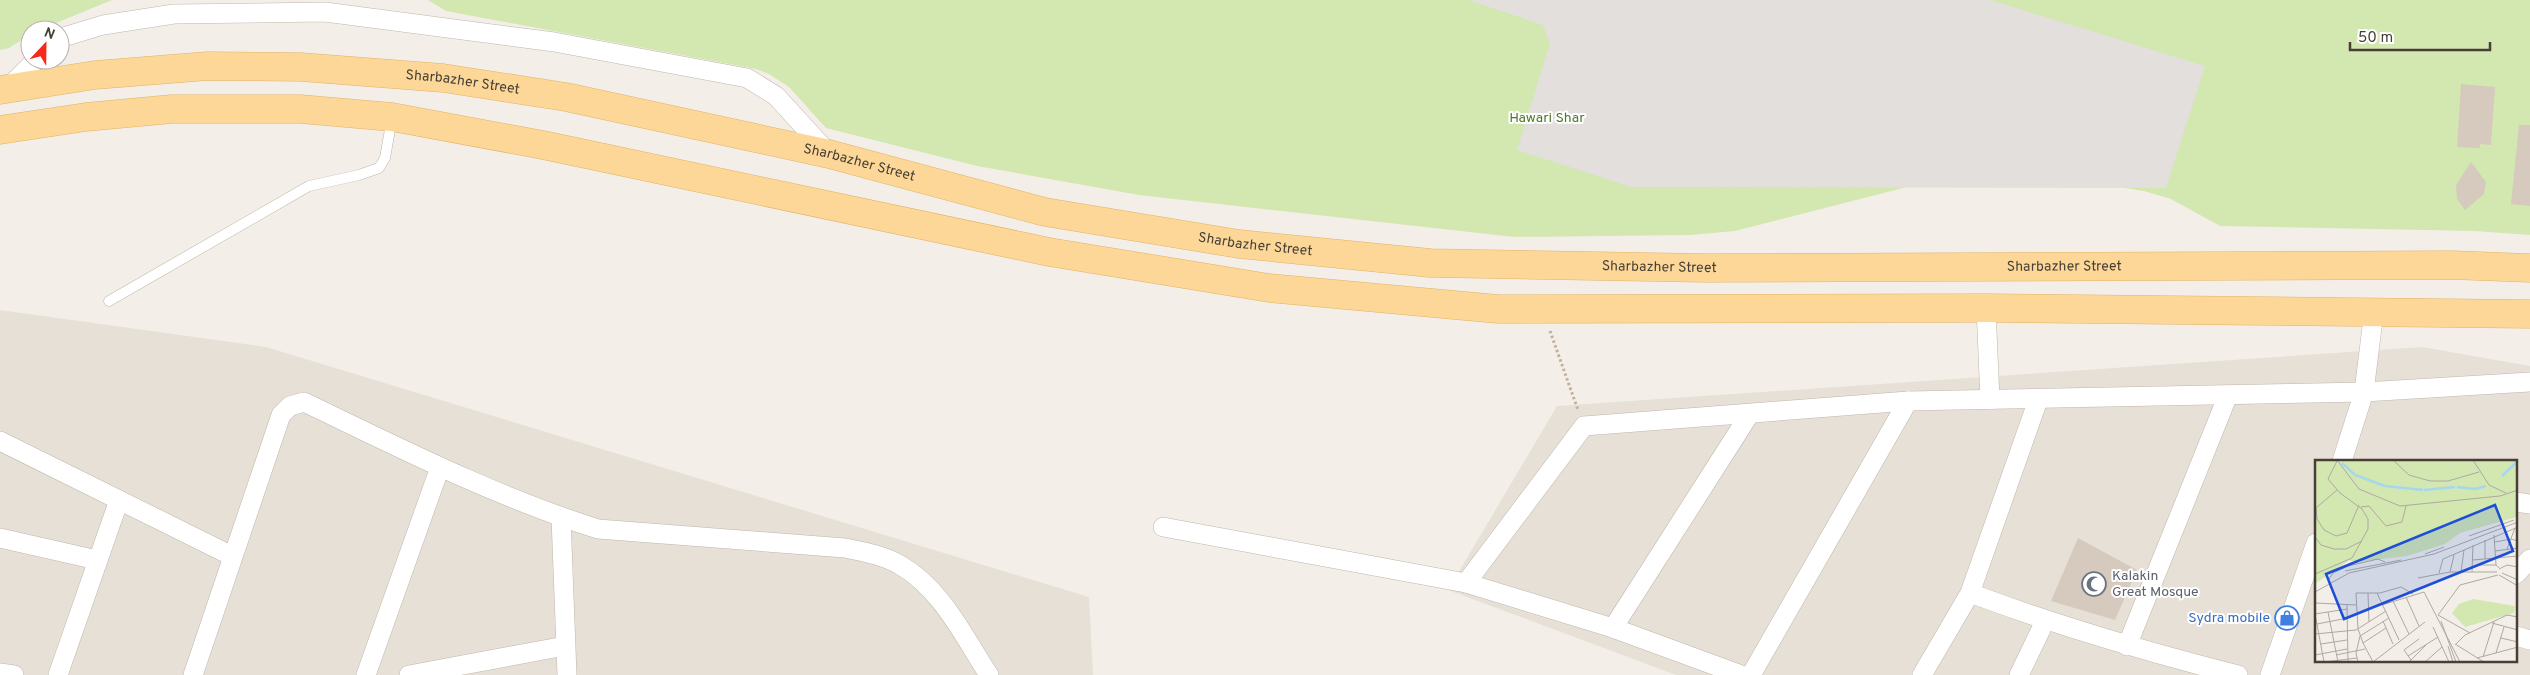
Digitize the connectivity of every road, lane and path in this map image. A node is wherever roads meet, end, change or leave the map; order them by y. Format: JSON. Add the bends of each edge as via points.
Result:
{"nodes":[{"id":1,"x":332,"y":6,"type":"edge"},
{"id":2,"x":70,"y":35,"type":"edge"},
{"id":3,"x":25,"y":70,"type":"edge"},
{"id":4,"x":3,"y":89,"type":"edge"},
{"id":5,"x":392,"y":117,"type":"junction"},
{"id":6,"x":0,"y":130,"type":"edge"},
{"id":7,"x":829,"y":154,"type":"junction"},
{"id":8,"x":1205,"y":238,"type":"junction"},
{"id":9,"x":2530,"y":268,"type":"edge"},
{"id":10,"x":1200,"y":277,"type":"junction"},
{"id":11,"x":108,"y":301,"type":"dead end"},
{"id":12,"x":1986,"y":308,"type":"junction"},
{"id":13,"x":1543,"y":309,"type":"junction"},
{"id":14,"x":2374,"y":311,"type":"junction"},
{"id":15,"x":2530,"y":314,"type":"edge"},
{"id":16,"x":2530,"y":382,"type":"edge"},
{"id":17,"x":2364,"y":392,"type":"junction"},
{"id":18,"x":2228,"y":395,"type":"junction"},
{"id":19,"x":1990,"y":400,"type":"junction"},
{"id":20,"x":2038,"y":400,"type":"junction"},
{"id":21,"x":1908,"y":401,"type":"junction"},
{"id":22,"x":1749,"y":415,"type":"junction"},
{"id":23,"x":1584,"y":426,"type":"junction"},
{"id":24,"x":0,"y":441,"type":"edge"},
{"id":25,"x":2342,"y":460,"type":"edge"},
{"id":26,"x":440,"y":467,"type":"junction"},
{"id":27,"x":119,"y":500,"type":"junction"},
{"id":28,"x":560,"y":517,"type":"junction"},
{"id":29,"x":1163,"y":527,"type":"dead end"},
{"id":30,"x":0,"y":538,"type":"edge"},
{"id":31,"x":2315,"y":550,"type":"edge"},
{"id":32,"x":232,"y":556,"type":"junction"},
{"id":33,"x":2530,"y":559,"type":"edge"},
{"id":34,"x":96,"y":560,"type":"junction"},
{"id":35,"x":2518,"y":572,"type":"edge"},
{"id":36,"x":1466,"y":583,"type":"junction"},
{"id":37,"x":2309,"y":590,"type":"edge"},
{"id":38,"x":1970,"y":593,"type":"junction"},
{"id":39,"x":2044,"y":621,"type":"junction"},
{"id":40,"x":1612,"y":628,"type":"junction"},
{"id":41,"x":565,"y":646,"type":"junction"},
{"id":42,"x":2127,"y":646,"type":"junction"},
{"id":43,"x":0,"y":672,"type":"edge"},
{"id":44,"x":14,"y":675,"type":"edge"},
{"id":45,"x":58,"y":675,"type":"edge"},
{"id":46,"x":193,"y":675,"type":"edge"},
{"id":47,"x":366,"y":675,"type":"edge"},
{"id":48,"x":409,"y":675,"type":"edge"},
{"id":49,"x":567,"y":675,"type":"edge"},
{"id":50,"x":989,"y":675,"type":"edge"},
{"id":51,"x":1741,"y":675,"type":"edge"},
{"id":52,"x":1752,"y":675,"type":"edge"},
{"id":53,"x":1922,"y":675,"type":"edge"},
{"id":54,"x":2020,"y":675,"type":"edge"},
{"id":55,"x":2238,"y":675,"type":"edge"},
{"id":56,"x":2270,"y":675,"type":"edge"}],
"edges":[{"from":1,"to":2,"type":"street","via":[[174,14],[103,24]]},
{"from":1,"to":7,"type":"street","via":[[747,78],[776,96]]},
{"from":3,"to":4,"type":"street"},
{"from":4,"to":7,"type":"main road","name":"Sharbazher Street","via":[[95,75],[208,66],[301,67],[402,74],[485,83],[566,97]]},
{"from":5,"to":6,"type":"main road","via":[[300,110],[172,109]]},
{"from":5,"to":10,"type":"main road","via":[[543,145],[1049,252]]},
{"from":5,"to":11,"type":"lane","via":[[385,158],[379,168],[309,186]]},
{"from":7,"to":8,"type":"main road","name":"Sharbazher Street","via":[[1045,212]]},
{"from":8,"to":9,"type":"main road","name":"Sharbazher Street","via":[[1440,263],[1705,268],[2451,265]]},
{"from":8,"to":10,"type":"main road"},
{"from":10,"to":13,"type":"main road","via":[[1269,288],[1498,309]]},
{"from":12,"to":13,"type":"main road"},
{"from":12,"to":14,"type":"main road"},
{"from":12,"to":19,"type":"street"},
{"from":13,"to":23,"type":"path"},
{"from":14,"to":15,"type":"main road"},
{"from":14,"to":17,"type":"street"},
{"from":16,"to":17,"type":"street"},
{"from":17,"to":18,"type":"street"},
{"from":17,"to":25,"type":"street"},
{"from":18,"to":20,"type":"street"},
{"from":18,"to":42,"type":"street"},
{"from":19,"to":20,"type":"street"},
{"from":19,"to":21,"type":"street"},
{"from":20,"to":38,"type":"street"},
{"from":21,"to":22,"type":"street"},
{"from":21,"to":52,"type":"street"},
{"from":22,"to":23,"type":"street"},
{"from":22,"to":40,"type":"street"},
{"from":23,"to":36,"type":"street"},
{"from":24,"to":27,"type":"street"},
{"from":26,"to":28,"type":"street"},
{"from":26,"to":32,"type":"street","via":[[304,402],[290,406],[281,415]]},
{"from":26,"to":47,"type":"street"},
{"from":27,"to":32,"type":"street"},
{"from":27,"to":34,"type":"street"},
{"from":28,"to":41,"type":"street"},
{"from":28,"to":50,"type":"street","via":[[598,529],[845,548],[876,554],[900,565],[924,582],[942,603]]},
{"from":29,"to":36,"type":"street"},
{"from":30,"to":34,"type":"street"},
{"from":31,"to":37,"type":"street"},
{"from":32,"to":46,"type":"street"},
{"from":33,"to":35,"type":"street"},
{"from":34,"to":45,"type":"street"},
{"from":36,"to":40,"type":"street"},
{"from":37,"to":56,"type":"street"},
{"from":38,"to":39,"type":"street"},
{"from":38,"to":53,"type":"street"},
{"from":39,"to":42,"type":"street"},
{"from":39,"to":54,"type":"street"},
{"from":40,"to":51,"type":"street"},
{"from":41,"to":48,"type":"street"},
{"from":41,"to":49,"type":"street"},
{"from":42,"to":55,"type":"street"},
{"from":43,"to":44,"type":"street"}]}
